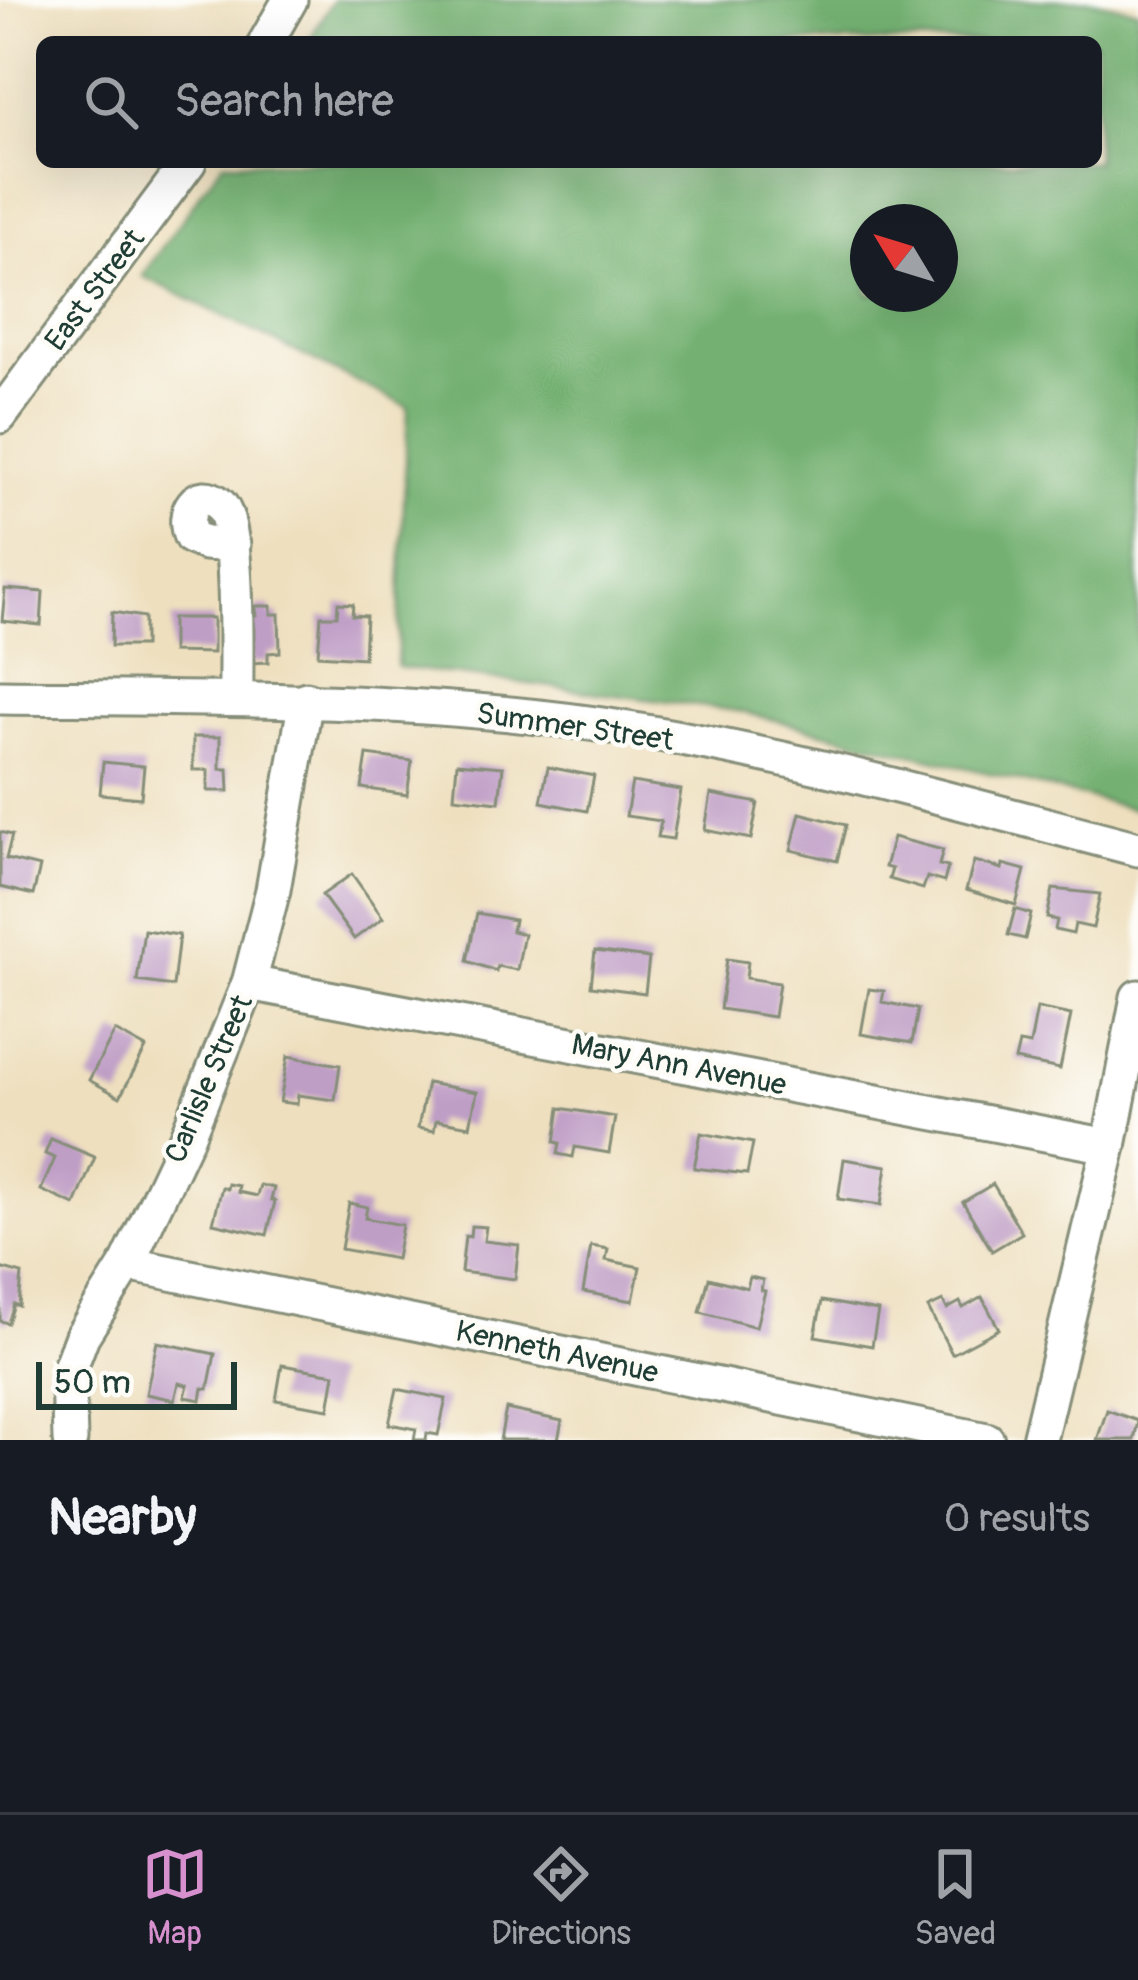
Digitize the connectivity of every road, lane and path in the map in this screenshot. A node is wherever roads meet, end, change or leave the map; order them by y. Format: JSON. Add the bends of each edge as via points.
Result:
{"nodes":[{"id":1,"x":290,"y":0,"type":"edge"},
{"id":2,"x":269,"y":36,"type":"edge"},
{"id":3,"x":185,"y":168,"type":"edge"},
{"id":4,"x":0,"y":416,"type":"edge"},
{"id":5,"x":233,"y":545,"type":"dead end"},
{"id":6,"x":0,"y":697,"type":"edge"},
{"id":7,"x":236,"y":697,"type":"junction"},
{"id":8,"x":306,"y":699,"type":"junction"},
{"id":9,"x":1138,"y":849,"type":"edge"},
{"id":10,"x":249,"y":983,"type":"junction"},
{"id":11,"x":1138,"y":997,"type":"edge"},
{"id":12,"x":1109,"y":1146,"type":"junction"},
{"id":13,"x":127,"y":1264,"type":"junction"},
{"id":14,"x":70,"y":1440,"type":"edge"},
{"id":15,"x":987,"y":1440,"type":"edge"},
{"id":16,"x":1039,"y":1440,"type":"edge"}],
"edges":[{"from":1,"to":2,"type":"street"},
{"from":3,"to":4,"type":"street","name":"East Street"},
{"from":5,"to":7,"type":"street"},
{"from":6,"to":7,"type":"street","name":"Summer Street"},
{"from":7,"to":8,"type":"street","name":"Summer Street"},
{"from":8,"to":9,"type":"street","name":"Summer Street","via":[[641,732]]},
{"from":8,"to":10,"type":"street","name":"Carlisle Street"},
{"from":10,"to":12,"type":"street","name":"Mary Ann Avenue"},
{"from":10,"to":13,"type":"street","name":"Carlisle Street"},
{"from":11,"to":12,"type":"street"},
{"from":12,"to":16,"type":"street"},
{"from":13,"to":14,"type":"street","name":"Carlisle Street","via":[[68,1373]]},
{"from":13,"to":15,"type":"street","name":"Kenneth Avenue"}]}
